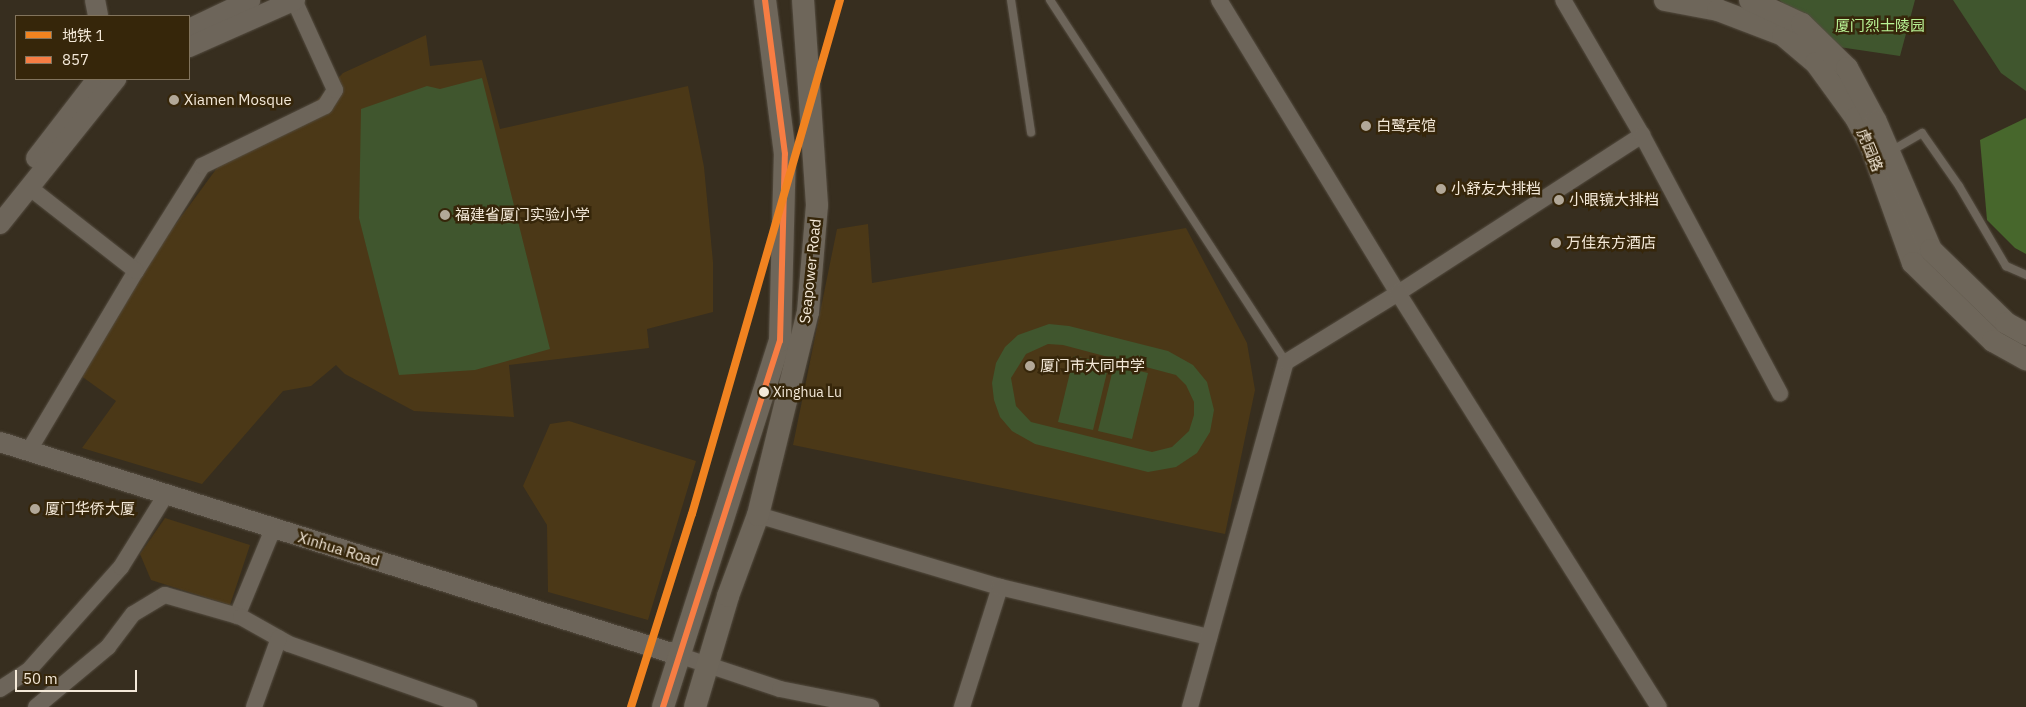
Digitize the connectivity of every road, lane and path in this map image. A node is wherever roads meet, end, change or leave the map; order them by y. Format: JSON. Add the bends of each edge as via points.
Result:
{"nodes":[{"id":1,"x":95,"y":0,"type":"edge"},
{"id":2,"x":250,"y":0,"type":"edge"},
{"id":3,"x":294,"y":0,"type":"edge"},
{"id":4,"x":765,"y":0,"type":"edge"},
{"id":5,"x":803,"y":0,"type":"edge"},
{"id":6,"x":1011,"y":0,"type":"edge"},
{"id":7,"x":1050,"y":0,"type":"edge"},
{"id":8,"x":1219,"y":0,"type":"edge"},
{"id":9,"x":1563,"y":0,"type":"edge"},
{"id":10,"x":1665,"y":0,"type":"edge"},
{"id":11,"x":1750,"y":0,"type":"edge"},
{"id":12,"x":98,"y":15,"type":"edge"},
{"id":13,"x":190,"y":29,"type":"edge"},
{"id":14,"x":190,"y":47,"type":"edge"},
{"id":15,"x":96,"y":80,"type":"edge"},
{"id":16,"x":115,"y":80,"type":"edge"},
{"id":17,"x":1031,"y":132,"type":"dead end"},
{"id":18,"x":1642,"y":136,"type":"junction"},
{"id":19,"x":1888,"y":153,"type":"junction"},
{"id":20,"x":29,"y":187,"type":"junction"},
{"id":21,"x":0,"y":201,"type":"edge"},
{"id":22,"x":0,"y":224,"type":"edge"},
{"id":23,"x":136,"y":271,"type":"junction"},
{"id":24,"x":2026,"y":275,"type":"edge"},
{"id":25,"x":1398,"y":293,"type":"junction"},
{"id":26,"x":2026,"y":334,"type":"edge"},
{"id":27,"x":2026,"y":359,"type":"edge"},
{"id":28,"x":1286,"y":362,"type":"junction"},
{"id":29,"x":1780,"y":393,"type":"dead end"},
{"id":30,"x":0,"y":442,"type":"edge"},
{"id":31,"x":28,"y":452,"type":"junction"},
{"id":32,"x":165,"y":496,"type":"junction"},
{"id":33,"x":758,"y":515,"type":"junction"},
{"id":34,"x":273,"y":529,"type":"junction"},
{"id":35,"x":1000,"y":587,"type":"junction"},
{"id":36,"x":237,"y":616,"type":"junction"},
{"id":37,"x":1209,"y":637,"type":"junction"},
{"id":38,"x":278,"y":638,"type":"junction"},
{"id":39,"x":678,"y":655,"type":"junction"},
{"id":40,"x":708,"y":664,"type":"junction"},
{"id":41,"x":0,"y":689,"type":"edge"},
{"id":42,"x":37,"y":706,"type":"edge"},
{"id":43,"x":254,"y":707,"type":"edge"},
{"id":44,"x":469,"y":707,"type":"edge"},
{"id":45,"x":664,"y":707,"type":"edge"},
{"id":46,"x":695,"y":707,"type":"edge"},
{"id":47,"x":871,"y":707,"type":"edge"},
{"id":48,"x":962,"y":707,"type":"edge"},
{"id":49,"x":1190,"y":707,"type":"edge"},
{"id":50,"x":1659,"y":707,"type":"edge"}],
"edges":[{"from":1,"to":12,"type":"street"},
{"from":2,"to":13,"type":"street"},
{"from":3,"to":14,"type":"street"},
{"from":3,"to":23,"type":"street","via":[[335,90],[325,106],[202,166]]},
{"from":4,"to":39,"type":"main road","name":"Seapower Road","via":[[786,154],[780,341],[699,602]]},
{"from":5,"to":33,"type":"main road","name":"Seapower Road","via":[[817,205],[808,312]]},
{"from":6,"to":17,"type":"lane"},
{"from":7,"to":28,"type":"lane"},
{"from":8,"to":25,"type":"street"},
{"from":9,"to":18,"type":"street"},
{"from":10,"to":27,"type":"main road","name":"虎园路","via":[[1718,10],[1783,36],[1816,63],[1856,118],[1871,146],[1913,263],[1993,341]]},
{"from":11,"to":19,"type":"main road","name":"虎园路","via":[[1802,24],[1847,68],[1876,122]]},
{"from":15,"to":21,"type":"street"},
{"from":16,"to":20,"type":"street"},
{"from":18,"to":25,"type":"street"},
{"from":18,"to":29,"type":"street"},
{"from":19,"to":24,"type":"lane","via":[[1922,133],[1959,186],[2006,266]]},
{"from":19,"to":26,"type":"main road","name":"虎园路","via":[[1931,250],[2006,323]]},
{"from":20,"to":22,"type":"street"},
{"from":20,"to":23,"type":"street"},
{"from":23,"to":31,"type":"street"},
{"from":25,"to":28,"type":"street"},
{"from":25,"to":50,"type":"street"},
{"from":28,"to":37,"type":"street"},
{"from":30,"to":31,"type":"street","name":"Xinhua Road"},
{"from":31,"to":32,"type":"street","name":"Xinhua Road"},
{"from":32,"to":34,"type":"street","name":"Xinhua Road"},
{"from":32,"to":41,"type":"street","via":[[120,567],[28,671]]},
{"from":33,"to":35,"type":"street"},
{"from":33,"to":40,"type":"main road","name":"Seapower Road","via":[[728,596]]},
{"from":34,"to":36,"type":"street"},
{"from":34,"to":39,"type":"street","name":"Xinhua Road"},
{"from":35,"to":37,"type":"street"},
{"from":35,"to":48,"type":"street"},
{"from":36,"to":38,"type":"street"},
{"from":36,"to":42,"type":"street","via":[[165,595],[133,614],[108,647]]},
{"from":37,"to":49,"type":"street"},
{"from":38,"to":43,"type":"street"},
{"from":38,"to":44,"type":"street"},
{"from":39,"to":40,"type":"street"},
{"from":39,"to":45,"type":"main road","name":"Seapower Road"},
{"from":40,"to":46,"type":"main road","name":"Seapower Road"},
{"from":40,"to":47,"type":"street","via":[[780,689]]}]}
